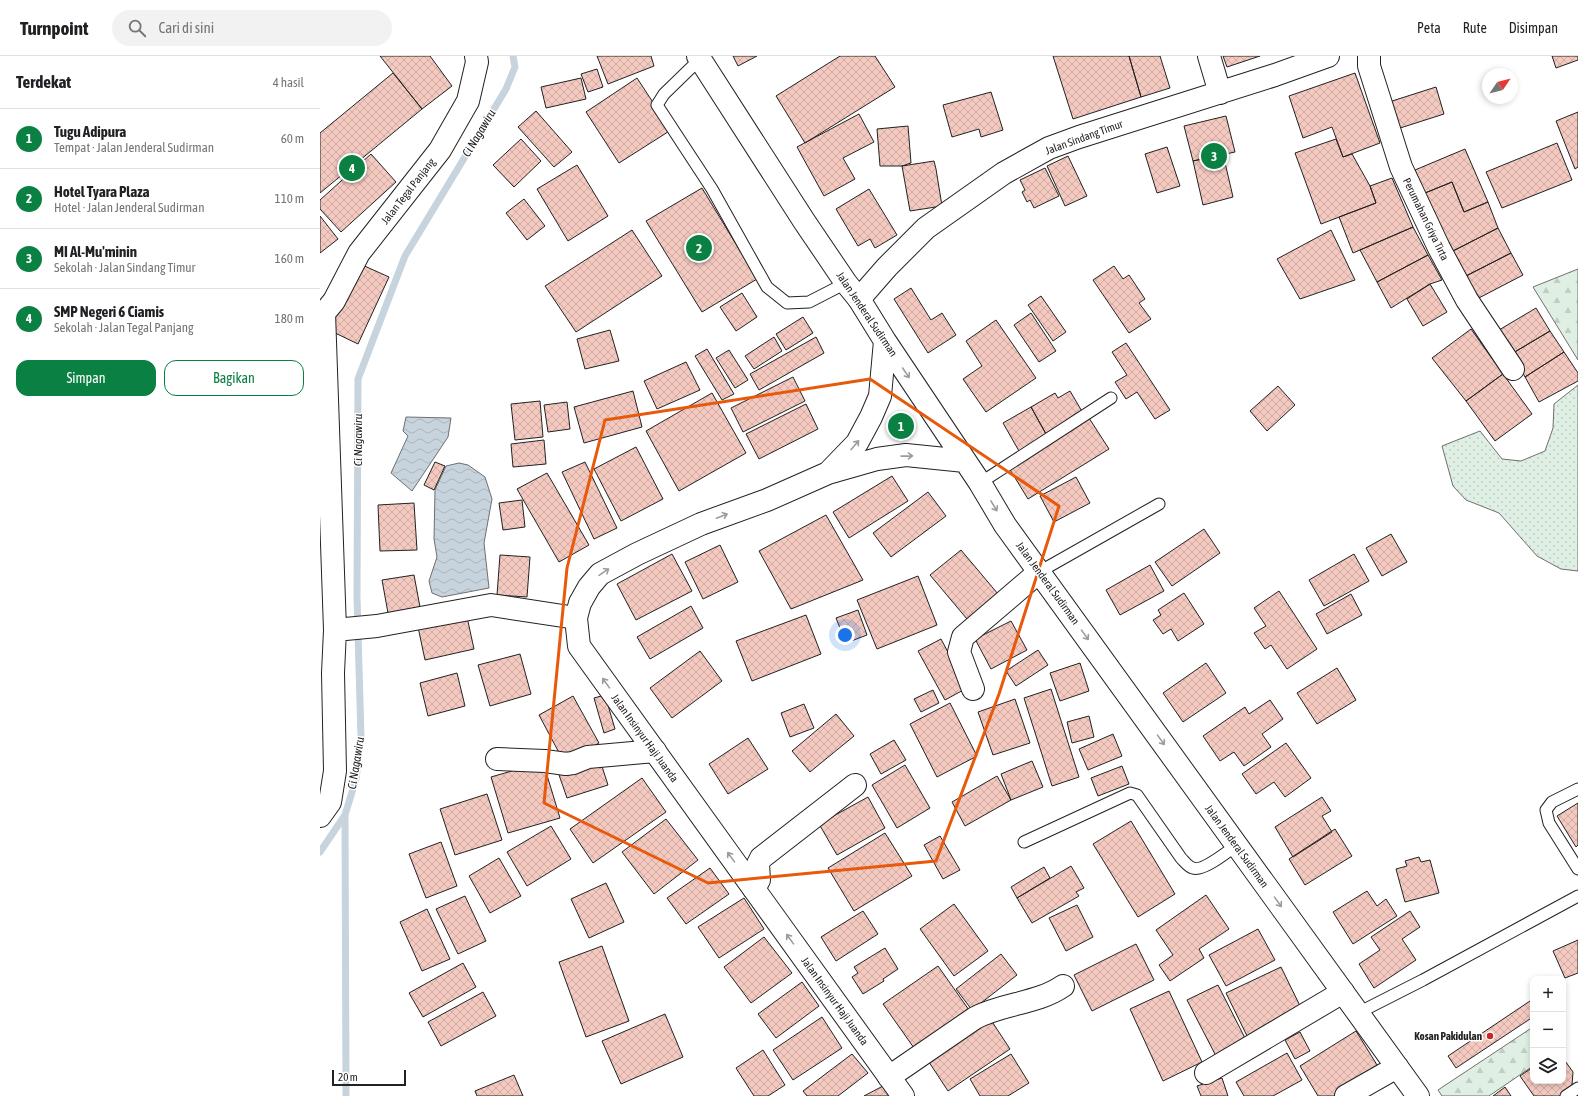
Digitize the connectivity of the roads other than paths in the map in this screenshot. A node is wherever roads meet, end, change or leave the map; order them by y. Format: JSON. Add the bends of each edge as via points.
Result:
{"nodes":[{"id":1,"x":476,"y":56,"type":"edge"},
{"id":2,"x":1209,"y":56,"type":"edge"},
{"id":3,"x":1328,"y":56,"type":"edge"},
{"id":4,"x":1369,"y":56,"type":"edge"},
{"id":5,"x":699,"y":58,"type":"edge"},
{"id":6,"x":1220,"y":93,"type":"junction"},
{"id":7,"x":852,"y":290,"type":"junction"},
{"id":8,"x":322,"y":315,"type":"edge"},
{"id":9,"x":885,"y":341,"type":"junction"},
{"id":10,"x":1513,"y":369,"type":"dead end"},
{"id":11,"x":1111,"y":398,"type":"dead end"},
{"id":12,"x":965,"y":461,"type":"junction"},
{"id":13,"x":828,"y":473,"type":"junction"},
{"id":14,"x":980,"y":483,"type":"junction"},
{"id":15,"x":1159,"y":504,"type":"dead end"},
{"id":16,"x":1039,"y":572,"type":"junction"},
{"id":17,"x":576,"y":618,"type":"junction"},
{"id":18,"x":339,"y":630,"type":"junction"},
{"id":19,"x":973,"y":689,"type":"dead end"},
{"id":20,"x":655,"y":751,"type":"junction"},
{"id":21,"x":497,"y":759,"type":"dead end"},
{"id":22,"x":855,"y":785,"type":"dead end"},
{"id":23,"x":1578,"y":789,"type":"edge"},
{"id":24,"x":320,"y":816,"type":"edge"},
{"id":25,"x":1024,"y":842,"type":"dead end"},
{"id":26,"x":1237,"y":845,"type":"junction"},
{"id":27,"x":1578,"y":869,"type":"edge"},
{"id":28,"x":754,"y":889,"type":"junction"},
{"id":29,"x":1578,"y":896,"type":"edge"},
{"id":30,"x":1063,"y":986,"type":"dead end"},
{"id":31,"x":1343,"y":992,"type":"junction"},
{"id":32,"x":1358,"y":1012,"type":"junction"},
{"id":33,"x":1397,"y":1067,"type":"junction"},
{"id":34,"x":1206,"y":1073,"type":"dead end"},
{"id":35,"x":889,"y":1077,"type":"junction"},
{"id":36,"x":1578,"y":1088,"type":"edge"},
{"id":37,"x":903,"y":1096,"type":"edge"},
{"id":38,"x":1346,"y":1096,"type":"edge"},
{"id":39,"x":1418,"y":1096,"type":"edge"},
{"id":40,"x":1566,"y":1096,"type":"edge"}],
"edges":[{"from":1,"to":8,"type":"main road","name":"Jalan Tegal Panjang","via":[[477,62],[468,101],[440,150],[359,253],[334,301]]},
{"from":2,"to":6,"type":"main road"},
{"from":3,"to":6,"type":"main road","name":"Jalan Sindang Timur"},
{"from":4,"to":10,"type":"main road","name":"Perumahan Griya Tirta","via":[[1369,66],[1401,167],[1467,300]]},
{"from":5,"to":7,"type":"main road","name":"Jalan Jenderal Sudirman"},
{"from":5,"to":7,"type":"lane","via":[[664,94],[657,105],[712,189],[767,286],[786,303],[809,302]]},
{"from":6,"to":7,"type":"main road","name":"Jalan Sindang Timur","via":[[1049,148],[1004,173],[926,228],[887,267]]},
{"from":7,"to":9,"type":"main road","name":"Jalan Jenderal Sudirman"},
{"from":8,"to":18,"type":"main road"},
{"from":9,"to":12,"type":"main road","name":"Jalan Jenderal Sudirman","one_way":true},
{"from":13,"to":9,"type":"main road","one_way":true,"via":[[857,444],[871,417],[880,396]]},
{"from":11,"to":14,"type":"lane"},
{"from":13,"to":12,"type":"main road","one_way":true,"via":[[877,459],[906,455]]},
{"from":12,"to":14,"type":"main road","name":"Jalan Jenderal Sudirman"},
{"from":17,"to":13,"type":"main road","name":"Jalan Insinyur Haji Juanda","one_way":true,"via":[[580,603],[600,574],[701,524]]},
{"from":14,"to":16,"type":"main road","name":"Jalan Jenderal Sudirman","one_way":true,"via":[[1005,525]]},
{"from":15,"to":16,"type":"lane"},
{"from":16,"to":19,"type":"main road","via":[[963,637],[959,652]]},
{"from":16,"to":26,"type":"main road","name":"Jalan Jenderal Sudirman","one_way":true},
{"from":17,"to":18,"type":"main road","via":[[490,605],[377,626]]},
{"from":20,"to":17,"type":"main road","name":"Jalan Insinyur Haji Juanda","one_way":true,"via":[[580,646]]},
{"from":18,"to":24,"type":"main road","via":[[333,673],[335,770],[330,802]]},
{"from":20,"to":21,"type":"main road","via":[[588,757],[566,764]]},
{"from":28,"to":20,"type":"main road","name":"Jalan Insinyur Haji Juanda","one_way":true},
{"from":22,"to":28,"type":"main road","via":[[761,858],[758,864],[759,880]]},
{"from":23,"to":27,"type":"lane","via":[[1552,802],[1546,810],[1549,823]]},
{"from":25,"to":26,"type":"lane","via":[[1130,793],[1137,795],[1187,865],[1193,868],[1201,868]]},
{"from":26,"to":31,"type":"main road","name":"Jalan Jenderal Sudirman","one_way":true},
{"from":35,"to":28,"type":"main road","name":"Jalan Insinyur Haji Juanda","one_way":true},
{"from":29,"to":32,"type":"lane","via":[[1423,980]]},
{"from":30,"to":35,"type":"main road","via":[[1052,994],[988,1011]]},
{"from":31,"to":32,"type":"main road","name":"Jalan Jenderal Sudirman"},
{"from":31,"to":34,"type":"main road"},
{"from":32,"to":33,"type":"main road","name":"Jalan Jenderal Sudirman"},
{"from":33,"to":38,"type":"main road"},
{"from":33,"to":39,"type":"main road","name":"Jalan Jenderal Sudirman"},
{"from":35,"to":37,"type":"main road","name":"Jalan Insinyur Haji Juanda"},
{"from":36,"to":40,"type":"lane"}]}
